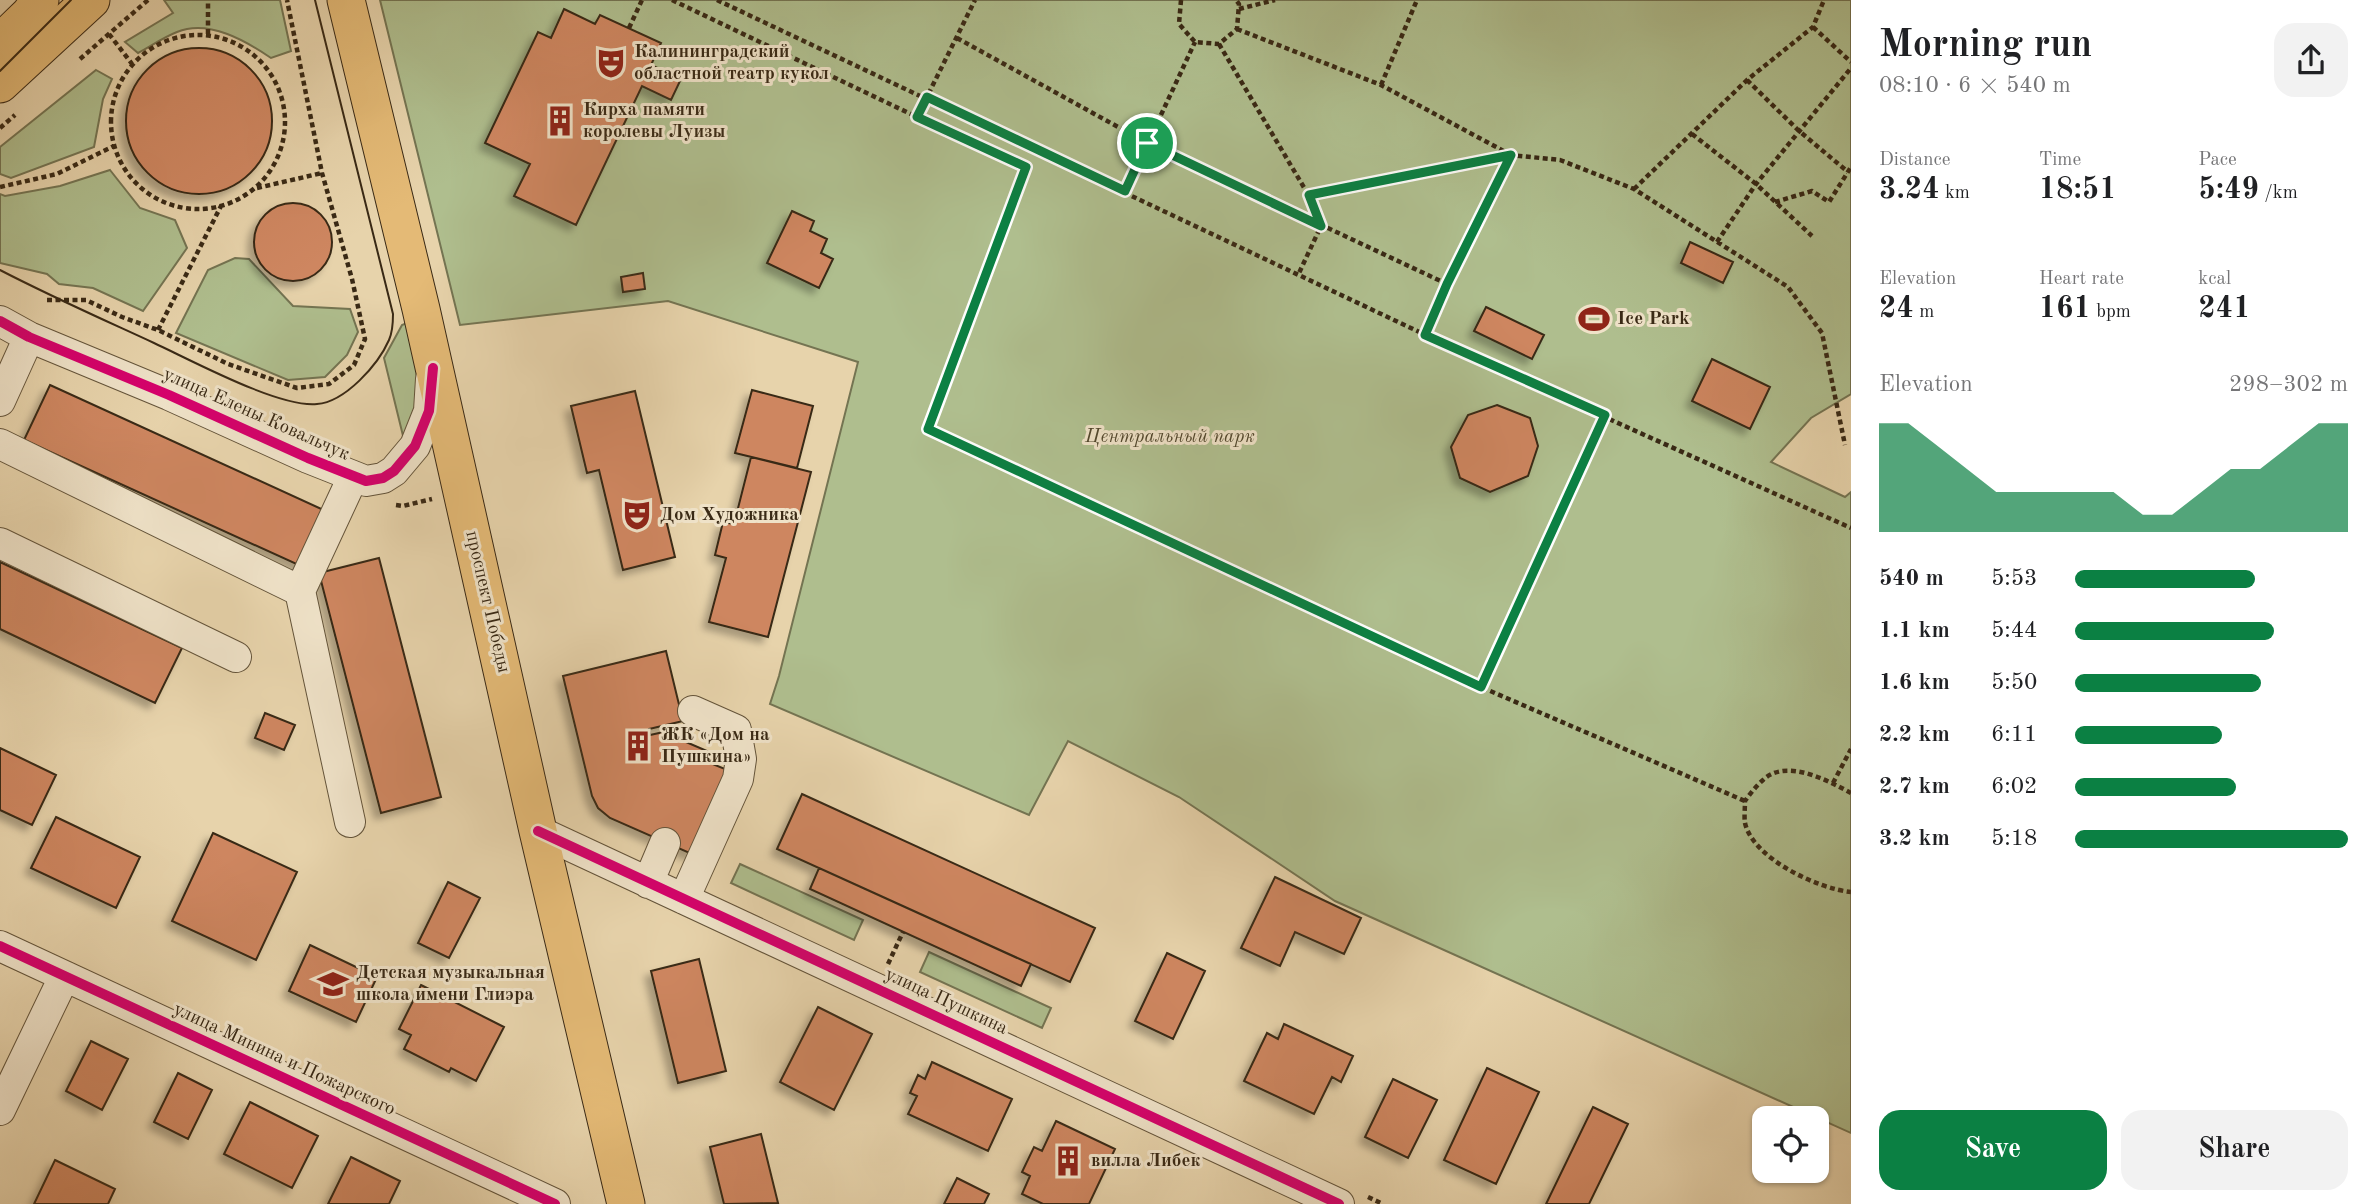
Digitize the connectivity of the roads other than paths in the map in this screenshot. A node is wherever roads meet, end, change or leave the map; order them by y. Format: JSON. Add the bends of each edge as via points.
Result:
{"nodes":[{"id":1,"x":40,"y":0,"type":"edge"},
{"id":2,"x":91,"y":0,"type":"edge"},
{"id":3,"x":346,"y":0,"type":"edge"},
{"id":4,"x":0,"y":43,"type":"edge"},
{"id":5,"x":0,"y":84,"type":"edge"},
{"id":6,"x":0,"y":321,"type":"edge"},
{"id":7,"x":29,"y":337,"type":"junction"},
{"id":8,"x":433,"y":368,"type":"junction"},
{"id":9,"x":0,"y":401,"type":"edge"},
{"id":10,"x":0,"y":444,"type":"edge"},
{"id":11,"x":353,"y":477,"type":"junction"},
{"id":12,"x":0,"y":543,"type":"edge"},
{"id":13,"x":300,"y":591,"type":"junction"},
{"id":14,"x":236,"y":657,"type":"dead end"},
{"id":15,"x":693,"y":712,"type":"dead end"},
{"id":16,"x":350,"y":822,"type":"dead end"},
{"id":17,"x":538,"y":831,"type":"junction"},
{"id":18,"x":665,"y":843,"type":"dead end"},
{"id":19,"x":648,"y":883,"type":"junction"},
{"id":20,"x":684,"y":900,"type":"junction"},
{"id":21,"x":0,"y":946,"type":"edge"},
{"id":22,"x":64,"y":977,"type":"junction"},
{"id":23,"x":0,"y":1110,"type":"edge"},
{"id":24,"x":555,"y":1204,"type":"edge"},
{"id":25,"x":626,"y":1204,"type":"edge"},
{"id":26,"x":1339,"y":1204,"type":"edge"}],
"edges":[{"from":1,"to":4,"type":"main road"},
{"from":2,"to":5,"type":"main road"},
{"from":3,"to":8,"type":"main road","name":"проспект Победы"},
{"from":6,"to":7,"type":"street","name":"улица Елены Ковальчук"},
{"from":7,"to":9,"type":"street"},
{"from":7,"to":11,"type":"street","name":"улица Елены Ковальчук"},
{"from":8,"to":11,"type":"street","name":"улица Елены Ковальчук","via":[[429,411],[405,459],[383,478],[366,481]]},
{"from":8,"to":17,"type":"main road","name":"проспект Победы"},
{"from":10,"to":13,"type":"street"},
{"from":11,"to":13,"type":"street"},
{"from":12,"to":14,"type":"street"},
{"from":13,"to":16,"type":"street"},
{"from":15,"to":20,"type":"street","via":[[736,730],[741,760],[738,779]]},
{"from":17,"to":19,"type":"street","name":"улица Пушкина"},
{"from":17,"to":25,"type":"main road","name":"проспект Победы"},
{"from":18,"to":19,"type":"street"},
{"from":19,"to":20,"type":"street","name":"улица Пушкина"},
{"from":20,"to":26,"type":"street","name":"улица Пушкина"},
{"from":21,"to":22,"type":"street","name":"улица Минина и Пожарского"},
{"from":22,"to":23,"type":"street"},
{"from":22,"to":24,"type":"street","name":"улица Минина и Пожарского"}]}
